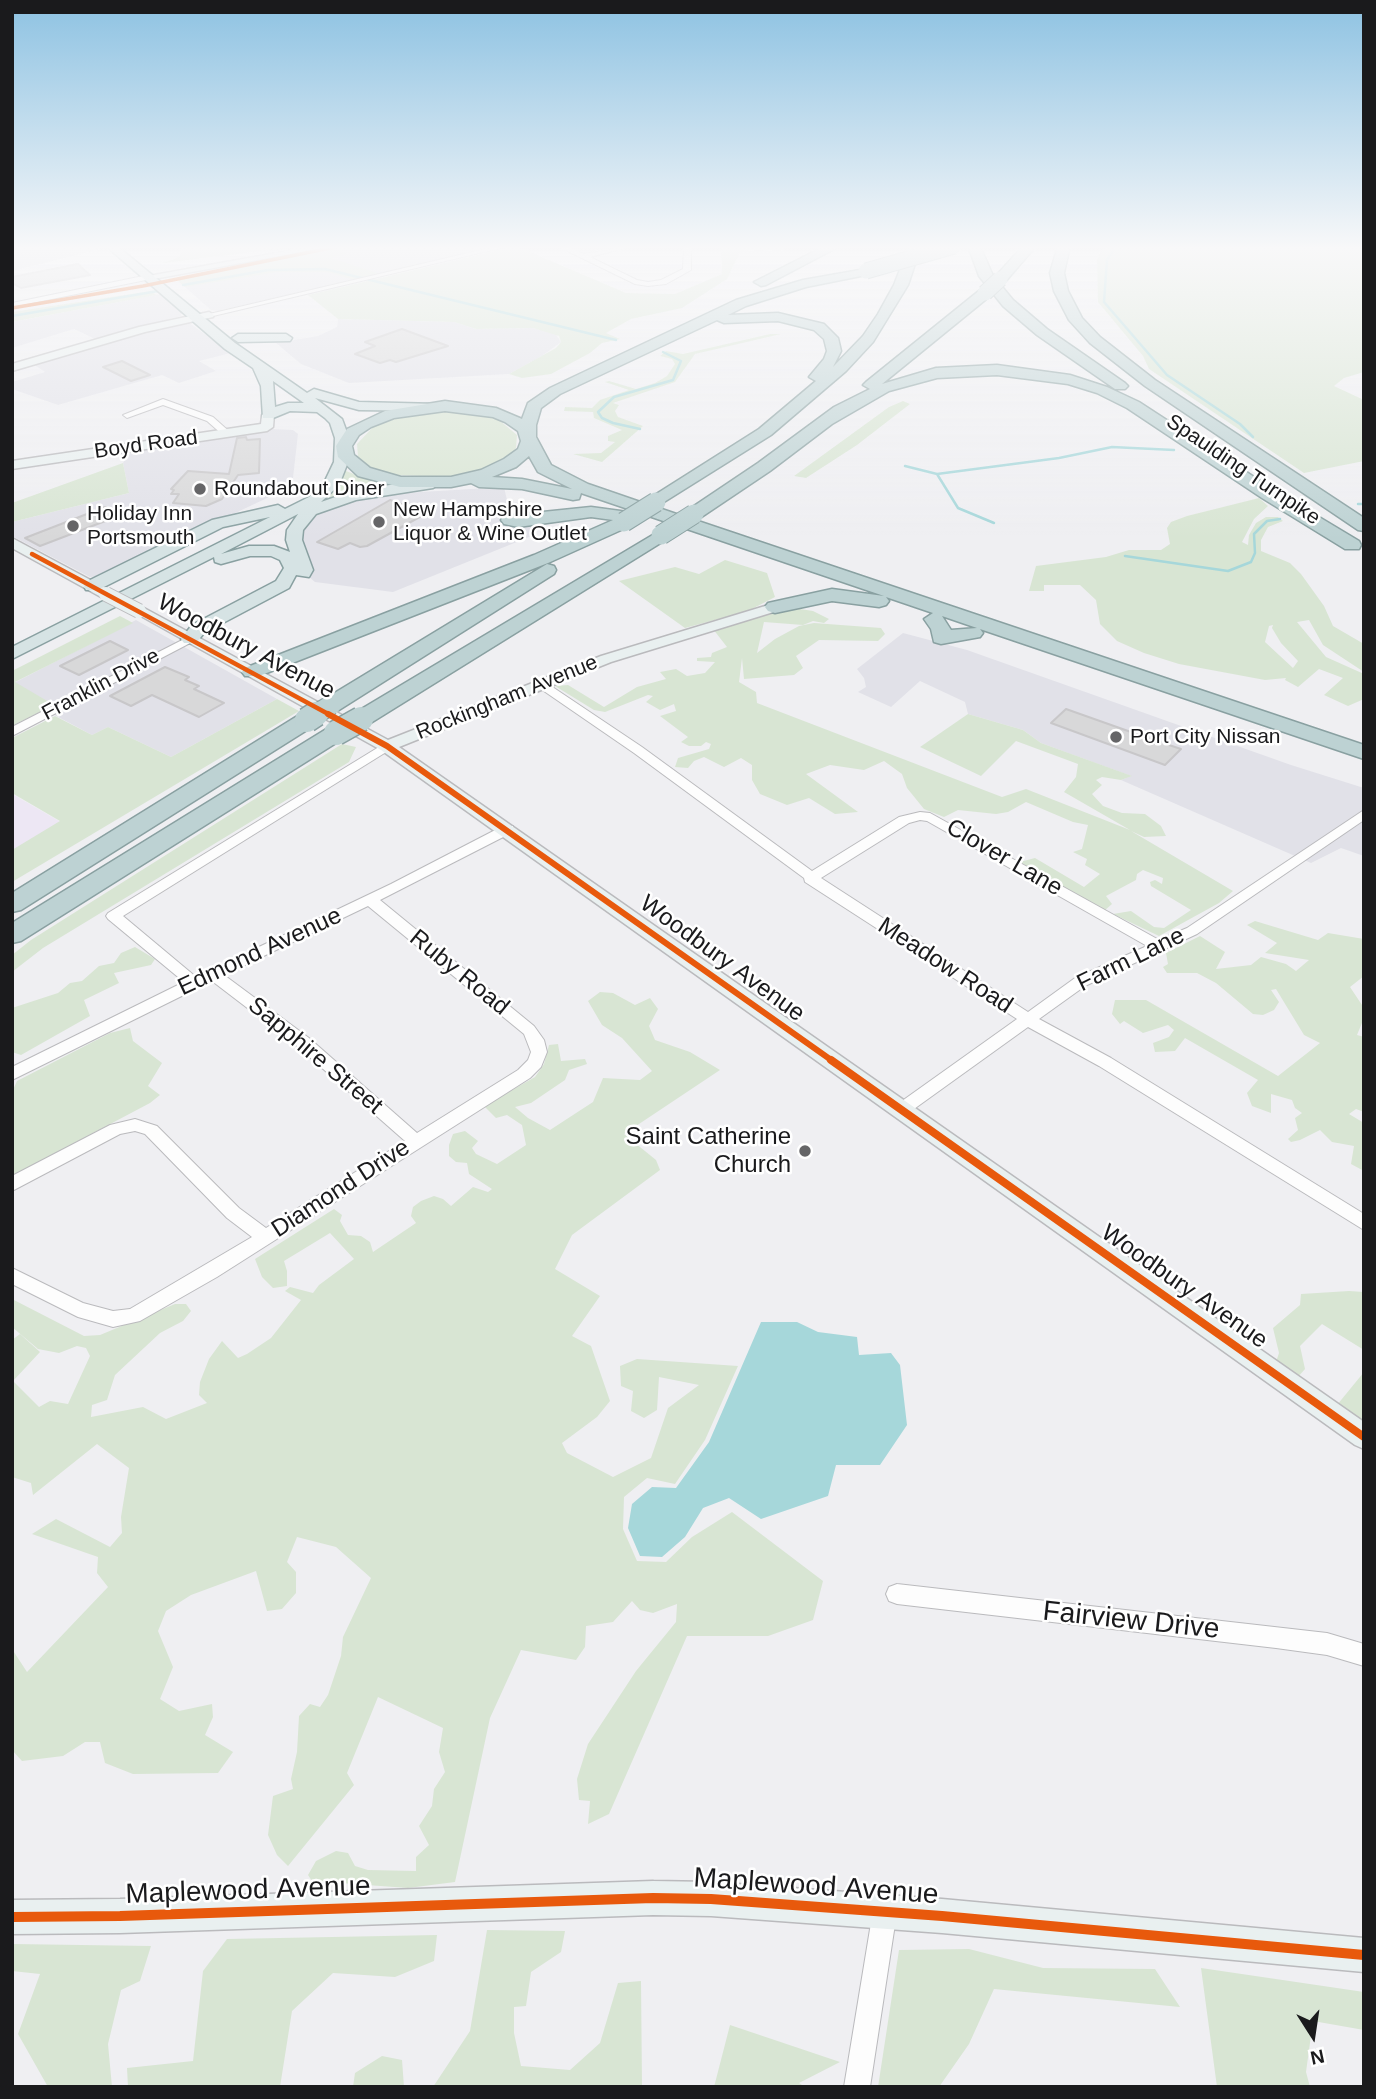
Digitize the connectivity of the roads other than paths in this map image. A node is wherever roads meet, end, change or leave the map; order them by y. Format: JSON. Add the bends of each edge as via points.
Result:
{"nodes":[{"id":1,"x":92,"y":344,"type":"edge"},
{"id":2,"x":234,"y":344,"type":"edge"},
{"id":3,"x":243,"y":344,"type":"edge"},
{"id":4,"x":272,"y":344,"type":"edge"},
{"id":5,"x":627,"y":344,"type":"edge"},
{"id":6,"x":652,"y":344,"type":"edge"},
{"id":7,"x":833,"y":344,"type":"edge"},
{"id":8,"x":862,"y":344,"type":"edge"},
{"id":9,"x":921,"y":344,"type":"edge"},
{"id":10,"x":1061,"y":344,"type":"edge"},
{"id":11,"x":1100,"y":344,"type":"edge"},
{"id":12,"x":259,"y":361,"type":"junction"},
{"id":13,"x":12,"y":368,"type":"edge"},
{"id":14,"x":439,"y":407,"type":"junction"},
{"id":15,"x":321,"y":408,"type":"junction"},
{"id":16,"x":127,"y":415,"type":"dead end"},
{"id":17,"x":268,"y":415,"type":"junction"},
{"id":18,"x":825,"y":421,"type":"junction"},
{"id":19,"x":227,"y":433,"type":"junction"},
{"id":20,"x":528,"y":437,"type":"junction"},
{"id":21,"x":752,"y":440,"type":"junction"},
{"id":22,"x":344,"y":446,"type":"junction"},
{"id":23,"x":12,"y":466,"type":"edge"},
{"id":24,"x":437,"y":483,"type":"junction"},
{"id":25,"x":561,"y":492,"type":"junction"},
{"id":26,"x":309,"y":507,"type":"junction"},
{"id":27,"x":656,"y":520,"type":"junction"},
{"id":28,"x":624,"y":522,"type":"junction"},
{"id":29,"x":1364,"y":526,"type":"edge"},
{"id":30,"x":208,"y":528,"type":"junction"},
{"id":31,"x":12,"y":542,"type":"edge"},
{"id":32,"x":226,"y":545,"type":"junction"},
{"id":33,"x":1358,"y":549,"type":"edge"},
{"id":34,"x":32,"y":554,"type":"junction"},
{"id":35,"x":760,"y":559,"type":"junction"},
{"id":36,"x":12,"y":563,"type":"edge"},
{"id":37,"x":207,"y":564,"type":"junction"},
{"id":38,"x":99,"y":590,"type":"junction"},
{"id":39,"x":885,"y":602,"type":"junction"},
{"id":40,"x":775,"y":607,"type":"junction"},
{"id":41,"x":967,"y":624,"type":"junction"},
{"id":42,"x":190,"y":639,"type":"junction"},
{"id":43,"x":12,"y":654,"type":"edge"},
{"id":44,"x":12,"y":664,"type":"edge"},
{"id":45,"x":252,"y":672,"type":"junction"},
{"id":46,"x":542,"y":684,"type":"junction"},
{"id":47,"x":12,"y":732,"type":"edge"},
{"id":48,"x":1364,"y":742,"type":"edge"},
{"id":49,"x":387,"y":746,"type":"junction"},
{"id":50,"x":1364,"y":752,"type":"edge"},
{"id":51,"x":1364,"y":766,"type":"edge"},
{"id":52,"x":1364,"y":814,"type":"edge"},
{"id":53,"x":508,"y":829,"type":"junction"},
{"id":54,"x":810,"y":879,"type":"junction"},
{"id":55,"x":370,"y":900,"type":"junction"},
{"id":56,"x":12,"y":904,"type":"edge"},
{"id":57,"x":12,"y":935,"type":"edge"},
{"id":58,"x":1160,"y":947,"type":"junction"},
{"id":59,"x":212,"y":974,"type":"junction"},
{"id":60,"x":194,"y":982,"type":"junction"},
{"id":61,"x":1029,"y":1020,"type":"junction"},
{"id":62,"x":539,"y":1052,"type":"joint"},
{"id":63,"x":12,"y":1074,"type":"edge"},
{"id":64,"x":901,"y":1110,"type":"junction"},
{"id":65,"x":415,"y":1141,"type":"junction"},
{"id":66,"x":12,"y":1184,"type":"edge"},
{"id":67,"x":1364,"y":1223,"type":"edge"},
{"id":68,"x":265,"y":1237,"type":"junction"},
{"id":69,"x":12,"y":1275,"type":"edge"},
{"id":70,"x":1364,"y":1437,"type":"edge"},
{"id":71,"x":897,"y":1594,"type":"dead end"},
{"id":72,"x":1364,"y":1655,"type":"edge"},
{"id":73,"x":885,"y":1912,"type":"junction"},
{"id":74,"x":12,"y":1917,"type":"edge"},
{"id":75,"x":1364,"y":1955,"type":"edge"},
{"id":76,"x":857,"y":2087,"type":"edge"}],
"edges":[{"from":1,"to":13,"type":"street"},
{"from":2,"to":12,"type":"main road"},
{"from":3,"to":12,"type":"main road"},
{"from":4,"to":12,"type":"main road"},
{"from":5,"to":14,"type":"highway","via":[[515,397]]},
{"from":6,"to":20,"type":"highway","via":[[542,398],[532,410]]},
{"from":7,"to":21,"type":"highway","via":[[829,363]]},
{"from":8,"to":21,"type":"highway","via":[[819,389]]},
{"from":9,"to":18,"type":"highway","bridge":true},
{"from":10,"to":33,"type":"highway","name":"Spaulding Turnpike"},
{"from":11,"to":29,"type":"highway","name":"Spaulding Turnpike","via":[[1150,383]]},
{"from":12,"to":14,"type":"main road","via":[[331,400],[367,407]]},
{"from":12,"to":15,"type":"main road"},
{"from":12,"to":17,"type":"main road","via":[[268,386]]},
{"from":14,"to":20,"type":"highway","via":[[477,408],[504,415],[522,426]]},
{"from":14,"to":22,"type":"highway","via":[[373,420],[353,432]]},
{"from":15,"to":17,"type":"main road","via":[[288,407]]},
{"from":15,"to":22,"type":"main road","via":[[337,422]]},
{"from":16,"to":19,"type":"street","via":[[163,402],[210,419]]},
{"from":17,"to":19,"type":"street","name":"Boyd Road","via":[[267,427]]},
{"from":18,"to":27,"type":"highway","bridge":true,"via":[[694,514]]},
{"from":18,"to":33,"type":"highway","via":[[894,383],[936,373],[998,370],[1070,380],[1112,394],[1146,413]]},
{"from":19,"to":23,"type":"street","name":"Boyd Road"},
{"from":20,"to":24,"type":"highway","via":[[522,454],[502,467],[470,479]]},
{"from":20,"to":41,"type":"highway","via":[[544,468],[573,484]]},
{"from":21,"to":27,"type":"highway"},
{"from":22,"to":24,"type":"highway","via":[[347,460],[364,472],[400,482]]},
{"from":22,"to":26,"type":"main road","via":[[331,485]]},
{"from":24,"to":25,"type":"highway","via":[[515,483]]},
{"from":24,"to":26,"type":"main road"},
{"from":25,"to":27,"type":"highway"},
{"from":25,"to":27,"type":"highway","via":[[569,501],[563,510],[510,520],[591,512]]},
{"from":26,"to":30,"type":"main road","via":[[239,517]]},
{"from":26,"to":32,"type":"main road"},
{"from":26,"to":37,"type":"main road"},
{"from":26,"to":42,"type":"main road","via":[[295,530],[305,570],[297,583]]},
{"from":27,"to":28,"type":"highway","bridge":true},
{"from":27,"to":35,"type":"highway"},
{"from":27,"to":57,"type":"highway","bridge":true,"via":[[361,719]]},
{"from":28,"to":45,"type":"highway"},
{"from":28,"to":56,"type":"highway","bridge":true},
{"from":30,"to":32,"type":"main road","via":[[228,531]]},
{"from":30,"to":38,"type":"main road"},
{"from":31,"to":34,"type":"street","name":"Woodbury Avenue"},
{"from":32,"to":43,"type":"main road"},
{"from":34,"to":36,"type":"street"},
{"from":34,"to":38,"type":"street","name":"Woodbury Avenue"},
{"from":35,"to":39,"type":"highway"},
{"from":35,"to":40,"type":"highway","via":[[787,579],[792,594]]},
{"from":37,"to":42,"type":"main road","via":[[237,553],[267,551],[288,557],[292,568],[283,584],[198,629]]},
{"from":37,"to":44,"type":"main road"},
{"from":38,"to":42,"type":"street","name":"Woodbury Avenue","bridge":true},
{"from":39,"to":40,"type":"highway","via":[[832,595]]},
{"from":39,"to":41,"type":"highway","via":[[934,619]]},
{"from":40,"to":46,"type":"street","name":"Rockingham Avenue","via":[[626,651]]},
{"from":41,"to":48,"type":"highway"},
{"from":41,"to":50,"type":"highway"},
{"from":41,"to":51,"type":"highway"},
{"from":42,"to":45,"type":"street","name":"Woodbury Avenue"},
{"from":42,"to":47,"type":"street","name":"Franklin Drive"},
{"from":45,"to":49,"type":"street","name":"Woodbury Avenue"},
{"from":46,"to":49,"type":"street","name":"Rockingham Avenue"},
{"from":46,"to":54,"type":"street","name":"Meadow Road"},
{"from":49,"to":53,"type":"street","name":"Woodbury Avenue"},
{"from":49,"to":60,"type":"street","name":"Rockingham Avenue","via":[[113,916]]},
{"from":52,"to":58,"type":"street","name":"Farm Lane","via":[[1192,931]]},
{"from":53,"to":55,"type":"street","name":"Edmond Avenue"},
{"from":53,"to":64,"type":"street","name":"Woodbury Avenue"},
{"from":54,"to":58,"type":"street","name":"Clover Lane","via":[[904,820],[930,817]]},
{"from":54,"to":61,"type":"street","name":"Meadow Road"},
{"from":55,"to":59,"type":"street","name":"Edmond Avenue"},
{"from":55,"to":62,"type":"street","name":"Ruby Road","via":[[529,1030]]},
{"from":58,"to":61,"type":"street","name":"Farm Lane","via":[[1091,975]]},
{"from":59,"to":60,"type":"street","name":"Edmond Avenue"},
{"from":59,"to":65,"type":"street","name":"Sapphire Street","via":[[303,1042]]},
{"from":60,"to":63,"type":"street","name":"Edmond Avenue"},
{"from":61,"to":64,"type":"street","name":"Farm Lane"},
{"from":61,"to":67,"type":"street","name":"Meadow Road"},
{"from":62,"to":65,"type":"street","name":"Diamond Drive","via":[[524,1074]]},
{"from":64,"to":70,"type":"street","name":"Woodbury Avenue"},
{"from":65,"to":68,"type":"street","name":"Diamond Drive"},
{"from":66,"to":68,"type":"street","via":[[116,1129],[135,1125],[151,1130],[233,1213]]},
{"from":68,"to":69,"type":"street","name":"Diamond Drive","via":[[133,1316],[113,1319],[78,1309]]},
{"from":71,"to":72,"type":"street","name":"Fairview Drive","via":[[1276,1637]]},
{"from":73,"to":74,"type":"street","name":"Maplewood Avenue","via":[[653,1898]]},
{"from":73,"to":75,"type":"street","name":"Maplewood Avenue"},
{"from":73,"to":76,"type":"street"}]}
